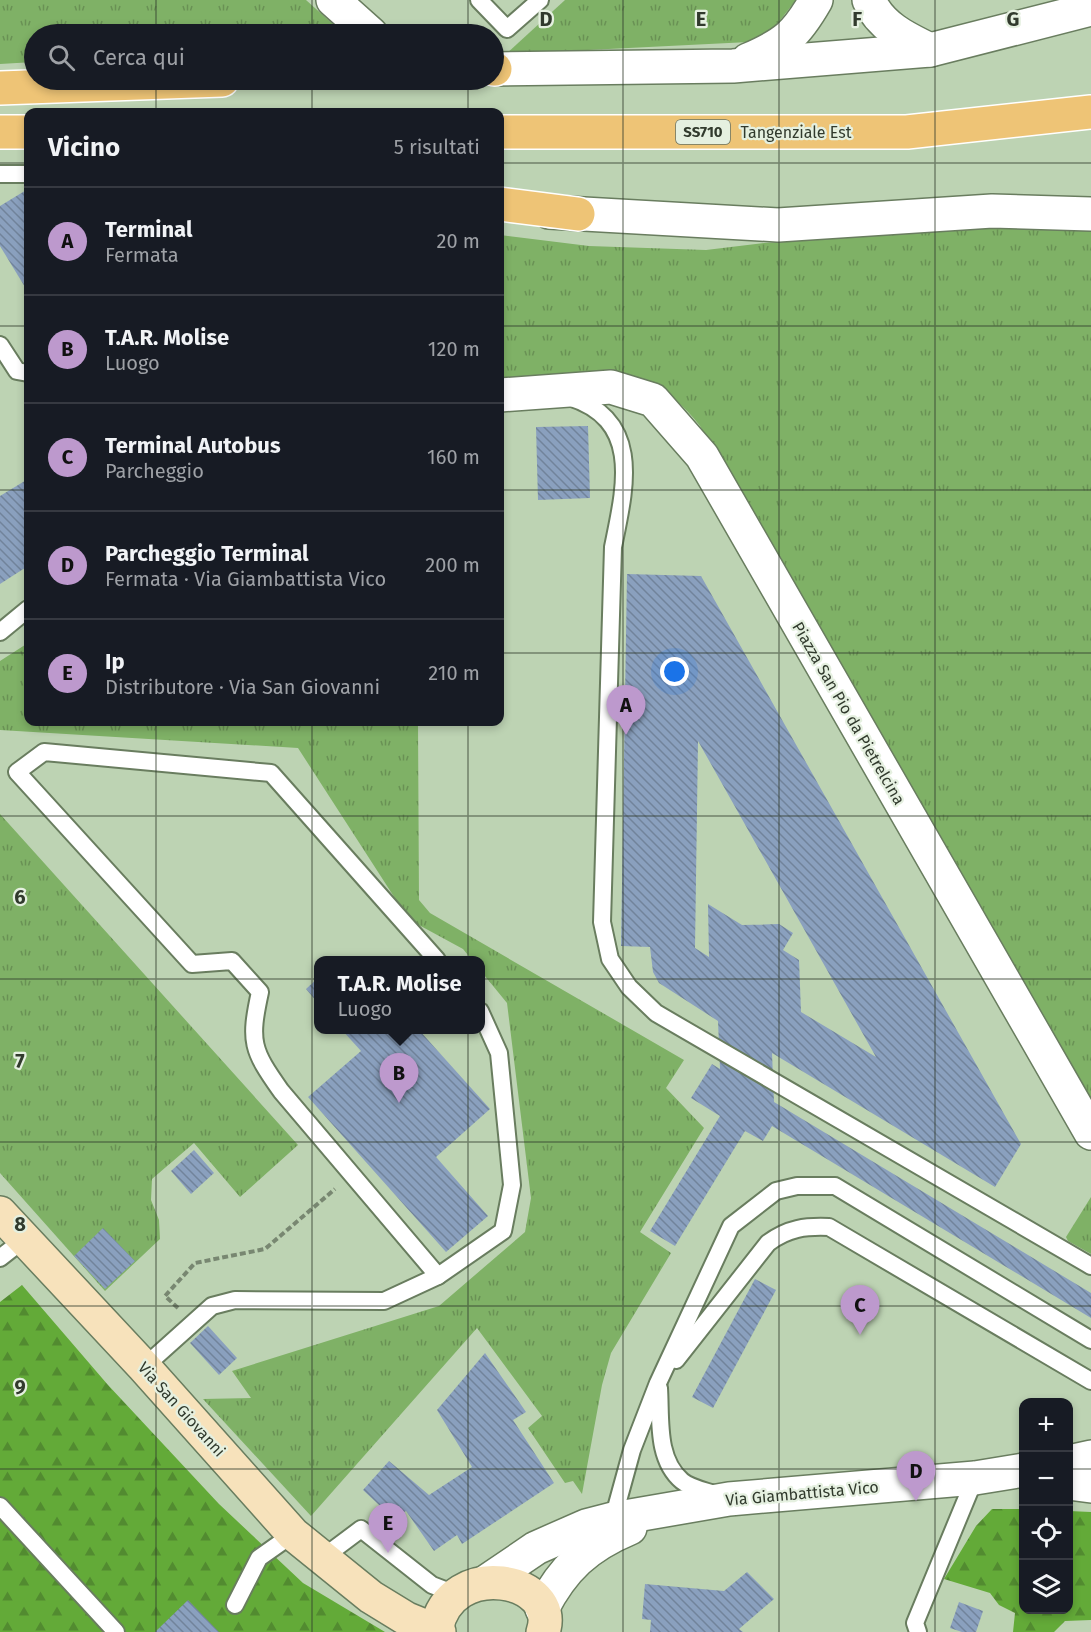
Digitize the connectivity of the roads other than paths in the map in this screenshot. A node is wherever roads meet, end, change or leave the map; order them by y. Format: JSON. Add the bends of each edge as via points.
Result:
{"nodes":[{"id":1,"x":333,"y":0,"type":"edge"},
{"id":2,"x":479,"y":0,"type":"edge"},
{"id":3,"x":540,"y":0,"type":"edge"},
{"id":4,"x":816,"y":0,"type":"edge"},
{"id":5,"x":868,"y":0,"type":"edge"},
{"id":6,"x":1091,"y":9,"type":"edge"},
{"id":7,"x":360,"y":24,"type":"edge"},
{"id":8,"x":502,"y":24,"type":"edge"},
{"id":9,"x":504,"y":26,"type":"edge"},
{"id":10,"x":930,"y":50,"type":"junction"},
{"id":11,"x":733,"y":66,"type":"junction"},
{"id":12,"x":504,"y":69,"type":"edge"},
{"id":13,"x":24,"y":87,"type":"edge"},
{"id":14,"x":0,"y":88,"type":"edge"},
{"id":15,"x":1091,"y":112,"type":"edge"},
{"id":16,"x":0,"y":132,"type":"edge"},
{"id":17,"x":24,"y":132,"type":"edge"},
{"id":18,"x":504,"y":132,"type":"edge"},
{"id":19,"x":0,"y":174,"type":"edge"},
{"id":20,"x":24,"y":174,"type":"edge"},
{"id":21,"x":504,"y":205,"type":"edge"},
{"id":22,"x":504,"y":210,"type":"edge"},
{"id":23,"x":578,"y":214,"type":"junction"},
{"id":24,"x":1091,"y":214,"type":"edge"},
{"id":25,"x":0,"y":345,"type":"edge"},
{"id":26,"x":24,"y":372,"type":"edge"},
{"id":27,"x":541,"y":391,"type":"junction"},
{"id":28,"x":504,"y":395,"type":"edge"},
{"id":29,"x":24,"y":612,"type":"edge"},
{"id":30,"x":0,"y":632,"type":"edge"},
{"id":31,"x":432,"y":956,"type":"edge"},
{"id":32,"x":485,"y":1022,"type":"edge"},
{"id":33,"x":1091,"y":1133,"type":"edge"},
{"id":34,"x":0,"y":1213,"type":"edge"},
{"id":35,"x":11,"y":1249,"type":"edge"},
{"id":36,"x":1091,"y":1266,"type":"edge"},
{"id":37,"x":438,"y":1276,"type":"junction"},
{"id":38,"x":1091,"y":1341,"type":"edge"},
{"id":39,"x":144,"y":1366,"type":"junction"},
{"id":40,"x":1091,"y":1381,"type":"edge"},
{"id":41,"x":658,"y":1383,"type":"junction"},
{"id":42,"x":1091,"y":1458,"type":"edge"},
{"id":43,"x":1073,"y":1461,"type":"edge"},
{"id":44,"x":1006,"y":1475,"type":"edge"},
{"id":45,"x":1073,"y":1484,"type":"edge"},
{"id":46,"x":1091,"y":1486,"type":"edge"},
{"id":47,"x":729,"y":1499,"type":"junction"},
{"id":48,"x":0,"y":1506,"type":"edge"},
{"id":49,"x":673,"y":1511,"type":"junction"},
{"id":50,"x":613,"y":1519,"type":"junction"},
{"id":51,"x":293,"y":1534,"type":"junction"},
{"id":52,"x":321,"y":1559,"type":"junction"},
{"id":53,"x":235,"y":1605,"type":"dead end"},
{"id":54,"x":450,"y":1612,"type":"edge"},
{"id":55,"x":544,"y":1626,"type":"edge"},
{"id":56,"x":116,"y":1632,"type":"edge"},
{"id":57,"x":918,"y":1632,"type":"edge"}],
"edges":[{"from":1,"to":7,"type":"street"},
{"from":2,"to":8,"type":"lane"},
{"from":3,"to":9,"type":"lane","via":[[507,29]]},
{"from":4,"to":11,"type":"street","via":[[800,29],[773,49]]},
{"from":5,"to":10,"type":"street","via":[[874,13],[898,34]]},
{"from":6,"to":10,"type":"street"},
{"from":10,"to":11,"type":"street"},
{"from":11,"to":12,"type":"street"},
{"from":13,"to":14,"type":"main road"},
{"from":15,"to":18,"type":"main road","name":"Tangenziale Est","number":"SS710","via":[[907,132]]},
{"from":16,"to":17,"type":"main road"},
{"from":19,"to":20,"type":"lane"},
{"from":21,"to":23,"type":"main road"},
{"from":22,"to":23,"type":"street"},
{"from":23,"to":24,"type":"street","via":[[778,225],[992,211]]},
{"from":25,"to":26,"type":"lane","via":[[17,371]]},
{"from":27,"to":28,"type":"street","name":"Piazza San Pio da Pietrelcina"},
{"from":27,"to":33,"type":"street","name":"Piazza San Pio da Pietrelcina","via":[[611,387],[653,400],[702,456]]},
{"from":27,"to":36,"type":"lane","via":[[597,408],[615,427],[625,458],[613,571],[602,922],[610,959],[629,987],[656,1013]]},
{"from":29,"to":30,"type":"lane"},
{"from":31,"to":37,"type":"lane","via":[[271,773],[44,752],[16,772],[192,964],[232,961],[260,992],[252,1028],[259,1060]]},
{"from":32,"to":37,"type":"lane","via":[[499,1053],[512,1185],[502,1231]]},
{"from":34,"to":35,"type":"main road","name":"Via San Giovanni"},
{"from":35,"to":39,"type":"main road","name":"Via San Giovanni"},
{"from":37,"to":39,"type":"lane","via":[[384,1301],[235,1300],[212,1306]]},
{"from":38,"to":41,"type":"lane","via":[[835,1186],[797,1186],[776,1191],[731,1226]]},
{"from":39,"to":51,"type":"main road","name":"Via San Giovanni"},
{"from":40,"to":41,"type":"lane","via":[[829,1227],[805,1226],[768,1243]]},
{"from":41,"to":47,"type":"lane","via":[[663,1446],[669,1466],[683,1483]]},
{"from":41,"to":50,"type":"lane","via":[[632,1450]]},
{"from":42,"to":43,"type":"street"},
{"from":44,"to":47,"type":"street","name":"Via Giambattista Vico"},
{"from":44,"to":57,"type":"lane","via":[[915,1623]]},
{"from":45,"to":46,"type":"street"},
{"from":47,"to":49,"type":"street","name":"Via Giambattista Vico"},
{"from":48,"to":56,"type":"lane"},
{"from":49,"to":50,"type":"street","name":"Via Giambattista Vico"},
{"from":49,"to":55,"type":"street","name":"Via Giambattista Vico","via":[[614,1534],[569,1566],[556,1583]]},
{"from":50,"to":54,"type":"street","name":"Via Giambattista Vico","via":[[536,1548]]},
{"from":51,"to":52,"type":"main road","name":"Via San Giovanni"},
{"from":51,"to":53,"type":"lane","via":[[259,1558]]},
{"from":52,"to":54,"type":"main road","name":"Via San Giovanni","via":[[407,1619]]},
{"from":52,"to":54,"type":"lane","via":[[362,1529],[432,1585]]},
{"from":54,"to":55,"type":"main road","name":"Via San Giovanni","via":[[508,1583],[521,1589]]}]}
